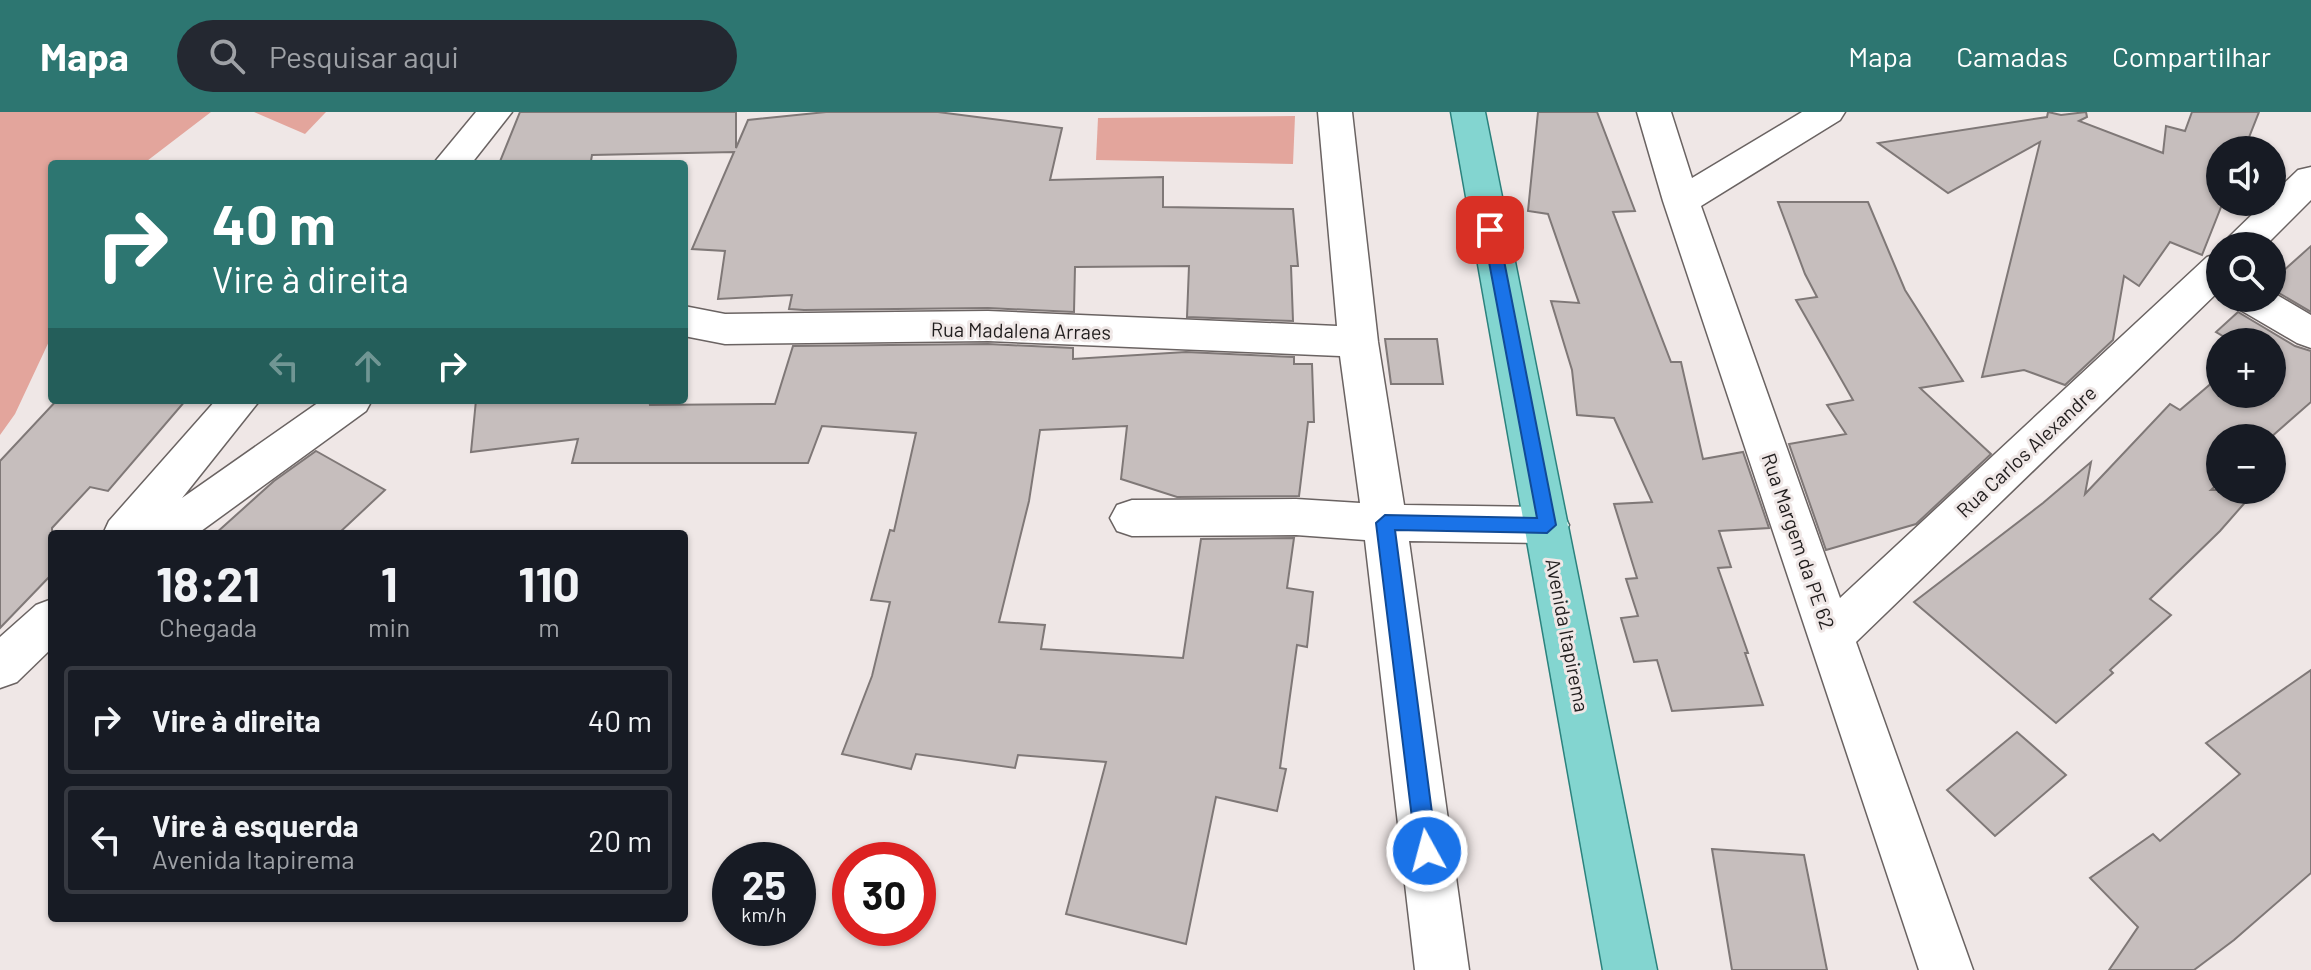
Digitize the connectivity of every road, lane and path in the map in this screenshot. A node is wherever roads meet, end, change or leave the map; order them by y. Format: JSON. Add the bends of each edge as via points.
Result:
{"nodes":[{"id":1,"x":495,"y":112,"type":"edge"},
{"id":2,"x":1335,"y":112,"type":"edge"},
{"id":3,"x":1468,"y":112,"type":"edge"},
{"id":4,"x":1654,"y":112,"type":"edge"},
{"id":5,"x":1828,"y":112,"type":"edge"},
{"id":6,"x":454,"y":160,"type":"edge"},
{"id":7,"x":2311,"y":179,"type":"edge"},
{"id":8,"x":1681,"y":201,"type":"junction"},
{"id":9,"x":2256,"y":232,"type":"edge"},
{"id":10,"x":2206,"y":284,"type":"edge"},
{"id":11,"x":2275,"y":312,"type":"edge"},
{"id":12,"x":688,"y":322,"type":"edge"},
{"id":13,"x":2311,"y":333,"type":"edge"},
{"id":14,"x":1358,"y":342,"type":"junction"},
{"id":15,"x":237,"y":404,"type":"edge"},
{"id":16,"x":346,"y":404,"type":"edge"},
{"id":17,"x":1132,"y":518,"type":"dead end"},
{"id":18,"x":1385,"y":523,"type":"junction"},
{"id":19,"x":1547,"y":525,"type":"junction"},
{"id":20,"x":128,"y":530,"type":"edge"},
{"id":21,"x":170,"y":530,"type":"edge"},
{"id":22,"x":48,"y":623,"type":"edge"},
{"id":23,"x":1832,"y":635,"type":"junction"},
{"id":24,"x":0,"y":667,"type":"edge"},
{"id":25,"x":1442,"y":970,"type":"edge"},
{"id":26,"x":1630,"y":970,"type":"edge"},
{"id":27,"x":1946,"y":970,"type":"edge"}],
"edges":[{"from":1,"to":6,"type":"street"},
{"from":2,"to":14,"type":"street"},
{"from":3,"to":19,"type":"main road","name":"Avenida Itapirema"},
{"from":4,"to":8,"type":"street","name":"Rua Margem da PE 62"},
{"from":5,"to":8,"type":"street"},
{"from":7,"to":9,"type":"street"},
{"from":8,"to":23,"type":"street","name":"Rua Margem da PE 62"},
{"from":10,"to":23,"type":"street","name":"Rua Carlos Alexandre"},
{"from":11,"to":13,"type":"street"},
{"from":12,"to":14,"type":"street","name":"Rua Madalena Arraes","via":[[725,329],[988,326]]},
{"from":14,"to":18,"type":"street"},
{"from":15,"to":20,"type":"street"},
{"from":16,"to":21,"type":"street"},
{"from":17,"to":18,"type":"street","via":[[1296,517]]},
{"from":18,"to":19,"type":"street"},
{"from":18,"to":25,"type":"street"},
{"from":19,"to":26,"type":"main road","name":"Avenida Itapirema"},
{"from":22,"to":24,"type":"street"},
{"from":23,"to":27,"type":"street","name":"Rua Margem da PE 62"}]}
